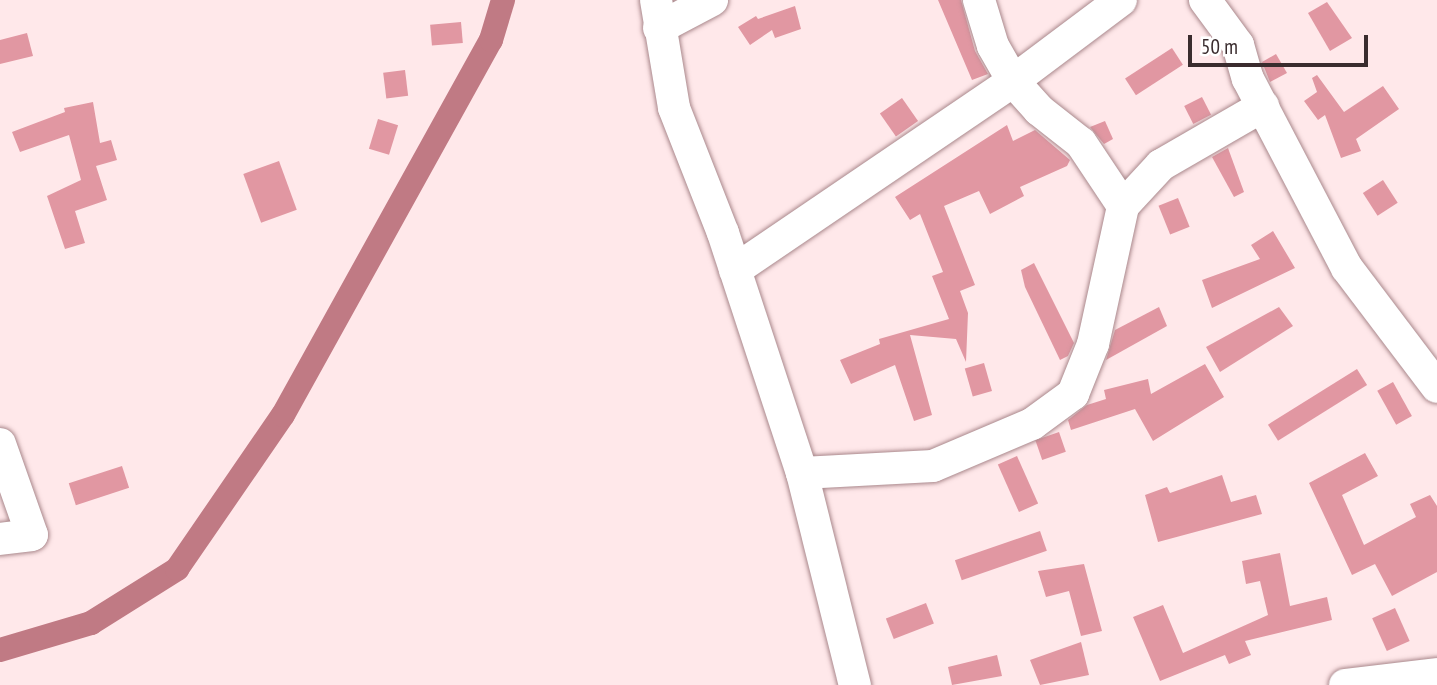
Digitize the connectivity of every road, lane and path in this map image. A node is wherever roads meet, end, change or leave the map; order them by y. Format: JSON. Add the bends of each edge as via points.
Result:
{"nodes":[{"id":1,"x":712,"y":0,"type":"edge"},
{"id":2,"x":979,"y":0,"type":"edge"},
{"id":3,"x":1121,"y":0,"type":"edge"},
{"id":4,"x":1205,"y":0,"type":"edge"},
{"id":5,"x":657,"y":14,"type":"edge"},
{"id":6,"x":1013,"y":81,"type":"junction"},
{"id":7,"x":1263,"y":106,"type":"junction"},
{"id":8,"x":1122,"y":206,"type":"junction"},
{"id":9,"x":735,"y":270,"type":"junction"},
{"id":10,"x":1437,"y":387,"type":"edge"},
{"id":11,"x":0,"y":444,"type":"edge"},
{"id":12,"x":802,"y":473,"type":"junction"},
{"id":13,"x":0,"y":539,"type":"edge"},
{"id":14,"x":1437,"y":674,"type":"edge"},
{"id":15,"x":1359,"y":684,"type":"edge"},
{"id":16,"x":855,"y":685,"type":"edge"}],
"edges":[{"from":1,"to":5,"type":"street"},
{"from":2,"to":6,"type":"street","via":[[993,46]]},
{"from":3,"to":6,"type":"street"},
{"from":4,"to":7,"type":"street","via":[[1238,45],[1248,79]]},
{"from":5,"to":9,"type":"street","via":[[674,108]]},
{"from":6,"to":8,"type":"street","via":[[1039,110],[1081,143]]},
{"from":6,"to":9,"type":"street"},
{"from":7,"to":8,"type":"street","via":[[1161,165]]},
{"from":7,"to":10,"type":"street","via":[[1347,268]]},
{"from":8,"to":12,"type":"street","via":[[1093,344],[1073,394],[1032,424],[933,466]]},
{"from":9,"to":12,"type":"street"},
{"from":11,"to":13,"type":"street","via":[[33,535]]},
{"from":12,"to":16,"type":"street"},
{"from":14,"to":15,"type":"street"}]}
